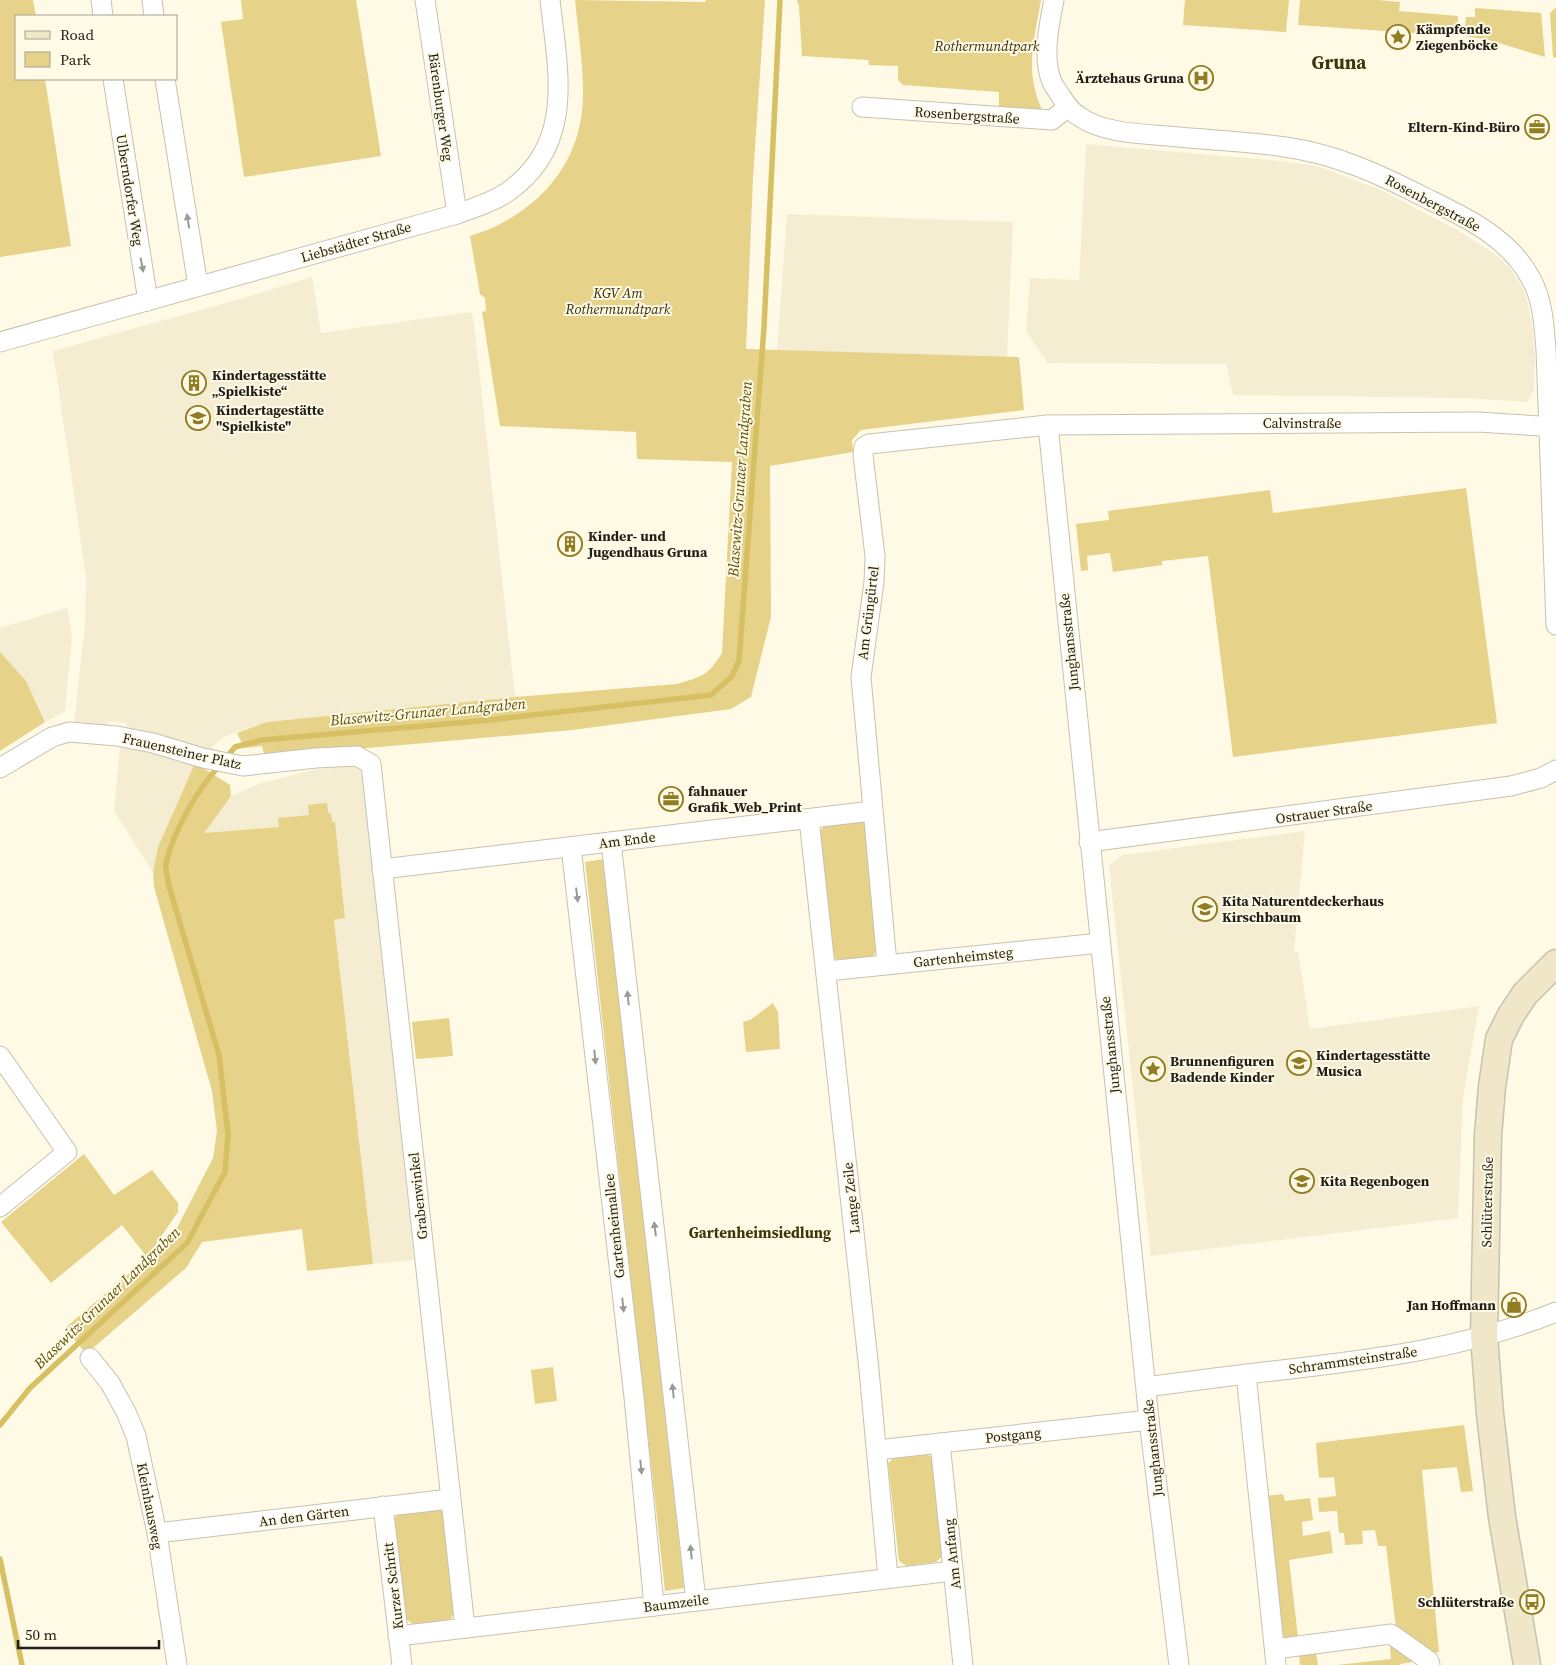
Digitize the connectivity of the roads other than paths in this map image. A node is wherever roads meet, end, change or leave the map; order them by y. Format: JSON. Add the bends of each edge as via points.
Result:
{"nodes":[{"id":1,"x":101,"y":0,"type":"edge"},
{"id":2,"x":152,"y":0,"type":"edge"},
{"id":3,"x":425,"y":0,"type":"edge"},
{"id":4,"x":550,"y":0,"type":"edge"},
{"id":5,"x":1054,"y":0,"type":"edge"},
{"id":6,"x":103,"y":15,"type":"edge"},
{"id":7,"x":154,"y":15,"type":"edge"},
{"id":8,"x":113,"y":80,"type":"edge"},
{"id":9,"x":164,"y":80,"type":"edge"},
{"id":10,"x":862,"y":107,"type":"dead end"},
{"id":11,"x":1068,"y":107,"type":"junction"},
{"id":12,"x":457,"y":214,"type":"junction"},
{"id":13,"x":198,"y":286,"type":"junction"},
{"id":14,"x":148,"y":301,"type":"junction"},
{"id":15,"x":0,"y":342,"type":"edge"},
{"id":16,"x":1048,"y":425,"type":"junction"},
{"id":17,"x":1553,"y":426,"type":"edge"},
{"id":18,"x":1556,"y":625,"type":"edge"},
{"id":19,"x":371,"y":764,"type":"joint"},
{"id":20,"x":0,"y":768,"type":"edge"},
{"id":21,"x":1556,"y":770,"type":"edge"},
{"id":22,"x":872,"y":811,"type":"junction"},
{"id":23,"x":809,"y":819,"type":"junction"},
{"id":24,"x":611,"y":842,"type":"junction"},
{"id":25,"x":1089,"y":842,"type":"junction"},
{"id":26,"x":572,"y":847,"type":"junction"},
{"id":27,"x":382,"y":869,"type":"junction"},
{"id":28,"x":1100,"y":943,"type":"junction"},
{"id":29,"x":887,"y":964,"type":"junction"},
{"id":30,"x":1555,"y":966,"type":"edge"},
{"id":31,"x":827,"y":971,"type":"junction"},
{"id":32,"x":0,"y":1056,"type":"edge"},
{"id":33,"x":0,"y":1207,"type":"edge"},
{"id":34,"x":1556,"y":1312,"type":"edge"},
{"id":35,"x":1484,"y":1336,"type":"junction"},
{"id":36,"x":90,"y":1358,"type":"dead end"},
{"id":37,"x":1246,"y":1374,"type":"junction"},
{"id":38,"x":1146,"y":1387,"type":"junction"},
{"id":39,"x":1149,"y":1420,"type":"junction"},
{"id":40,"x":940,"y":1443,"type":"junction"},
{"id":41,"x":876,"y":1450,"type":"junction"},
{"id":42,"x":450,"y":1499,"type":"junction"},
{"id":43,"x":383,"y":1506,"type":"junction"},
{"id":44,"x":157,"y":1533,"type":"junction"},
{"id":45,"x":953,"y":1571,"type":"junction"},
{"id":46,"x":888,"y":1578,"type":"junction"},
{"id":47,"x":696,"y":1601,"type":"junction"},
{"id":48,"x":654,"y":1606,"type":"junction"},
{"id":49,"x":465,"y":1628,"type":"junction"},
{"id":50,"x":398,"y":1636,"type":"junction"},
{"id":51,"x":1276,"y":1657,"type":"edge"},
{"id":52,"x":178,"y":1665,"type":"edge"},
{"id":53,"x":402,"y":1665,"type":"edge"},
{"id":54,"x":963,"y":1665,"type":"edge"},
{"id":55,"x":1179,"y":1665,"type":"edge"},
{"id":56,"x":1430,"y":1665,"type":"edge"},
{"id":57,"x":1527,"y":1665,"type":"edge"}],
"edges":[{"from":1,"to":6,"type":"street"},
{"from":2,"to":7,"type":"street"},
{"from":3,"to":12,"type":"street","name":"Bärenburger Weg"},
{"from":4,"to":12,"type":"street","name":"Liebstädter Straße","via":[[559,81],[558,109],[545,152],[533,169],[505,194]]},
{"from":5,"to":11,"type":"street","name":"Rosenbergstraße","via":[[1047,54],[1052,82]]},
{"from":8,"to":14,"type":"street","name":"Ulberndorfer Weg","one_way":true},
{"from":13,"to":9,"type":"street","one_way":true},
{"from":10,"to":11,"type":"street","name":"Rosenbergstraße","via":[[1052,120]]},
{"from":11,"to":17,"type":"street","name":"Rosenbergstraße","via":[[1081,118],[1100,126],[1128,132],[1285,147],[1324,154],[1384,176],[1485,229],[1518,259],[1538,294]]},
{"from":12,"to":13,"type":"street","name":"Liebstädter Straße"},
{"from":13,"to":14,"type":"street","name":"Liebstädter Straße"},
{"from":14,"to":15,"type":"street","name":"Liebstädter Straße"},
{"from":16,"to":17,"type":"street","name":"Calvinstraße","via":[[1478,422]]},
{"from":16,"to":22,"type":"street","name":"Am Grüngürtel","via":[[864,447],[875,556],[861,677]]},
{"from":16,"to":25,"type":"street","name":"Junghansstraße"},
{"from":17,"to":18,"type":"street","name":"Rosenbergstraße"},
{"from":19,"to":20,"type":"street","name":"Frauensteiner Platz","via":[[357,756],[243,766],[153,743],[69,732],[52,737]]},
{"from":19,"to":27,"type":"street","name":"Grabenwinkel"},
{"from":21,"to":25,"type":"street","name":"Ostrauer Straße","via":[[1541,778],[1511,786]]},
{"from":22,"to":23,"type":"street","name":"Am Ende"},
{"from":22,"to":29,"type":"street","name":"Am Grüngürtel"},
{"from":23,"to":24,"type":"street","name":"Am Ende"},
{"from":23,"to":31,"type":"street","name":"Lange Zeile"},
{"from":24,"to":26,"type":"street","name":"Am Ende"},
{"from":47,"to":24,"type":"street","one_way":true},
{"from":25,"to":28,"type":"street","name":"Junghansstraße"},
{"from":26,"to":27,"type":"street","name":"Am Ende"},
{"from":26,"to":48,"type":"street","name":"Gartenheimallee","one_way":true,"via":[[634,1397]]},
{"from":27,"to":42,"type":"street","name":"Grabenwinkel"},
{"from":28,"to":29,"type":"street","name":"Gartenheimsteg"},
{"from":28,"to":38,"type":"street","name":"Junghansstraße"},
{"from":29,"to":31,"type":"street","name":"Gartenheimsteg"},
{"from":30,"to":35,"type":"street","name":"Schlüterstraße","via":[[1524,994],[1500,1039],[1488,1135]]},
{"from":31,"to":41,"type":"street","name":"Lange Zeile"},
{"from":32,"to":33,"type":"street","via":[[67,1152]]},
{"from":34,"to":35,"type":"street","name":"Schrammsteinstraße"},
{"from":35,"to":37,"type":"street","name":"Schrammsteinstraße","via":[[1380,1358]]},
{"from":35,"to":57,"type":"street","name":"Schlüterstraße","via":[[1502,1517]]},
{"from":36,"to":44,"type":"street","name":"Kleinhausweg","via":[[110,1383],[136,1436]]},
{"from":37,"to":38,"type":"street","name":"Schrammsteinstraße"},
{"from":37,"to":51,"type":"street"},
{"from":38,"to":39,"type":"street","name":"Junghansstraße"},
{"from":39,"to":40,"type":"street","name":"Postgang"},
{"from":39,"to":55,"type":"street","name":"Junghansstraße"},
{"from":40,"to":41,"type":"street","name":"Postgang"},
{"from":40,"to":45,"type":"street","name":"Am Anfang"},
{"from":41,"to":46,"type":"street","name":"Lange Zeile"},
{"from":42,"to":43,"type":"street","name":"An den Gärten"},
{"from":42,"to":49,"type":"street","name":"Grabenwinkel"},
{"from":43,"to":44,"type":"street","name":"An den Gärten"},
{"from":43,"to":50,"type":"street","name":"Kurzer Schritt"},
{"from":44,"to":52,"type":"street","name":"Kleinhausweg"},
{"from":45,"to":46,"type":"street","name":"Baumzeile"},
{"from":45,"to":54,"type":"street","name":"Am Anfang"},
{"from":46,"to":47,"type":"street","name":"Baumzeile"},
{"from":47,"to":48,"type":"street","name":"Baumzeile"},
{"from":48,"to":49,"type":"street","name":"Baumzeile"},
{"from":49,"to":50,"type":"street","name":"Baumzeile"},
{"from":50,"to":53,"type":"street","name":"Kurzer Schritt"},
{"from":51,"to":56,"type":"street","via":[[1391,1634],[1429,1661]]}]}
